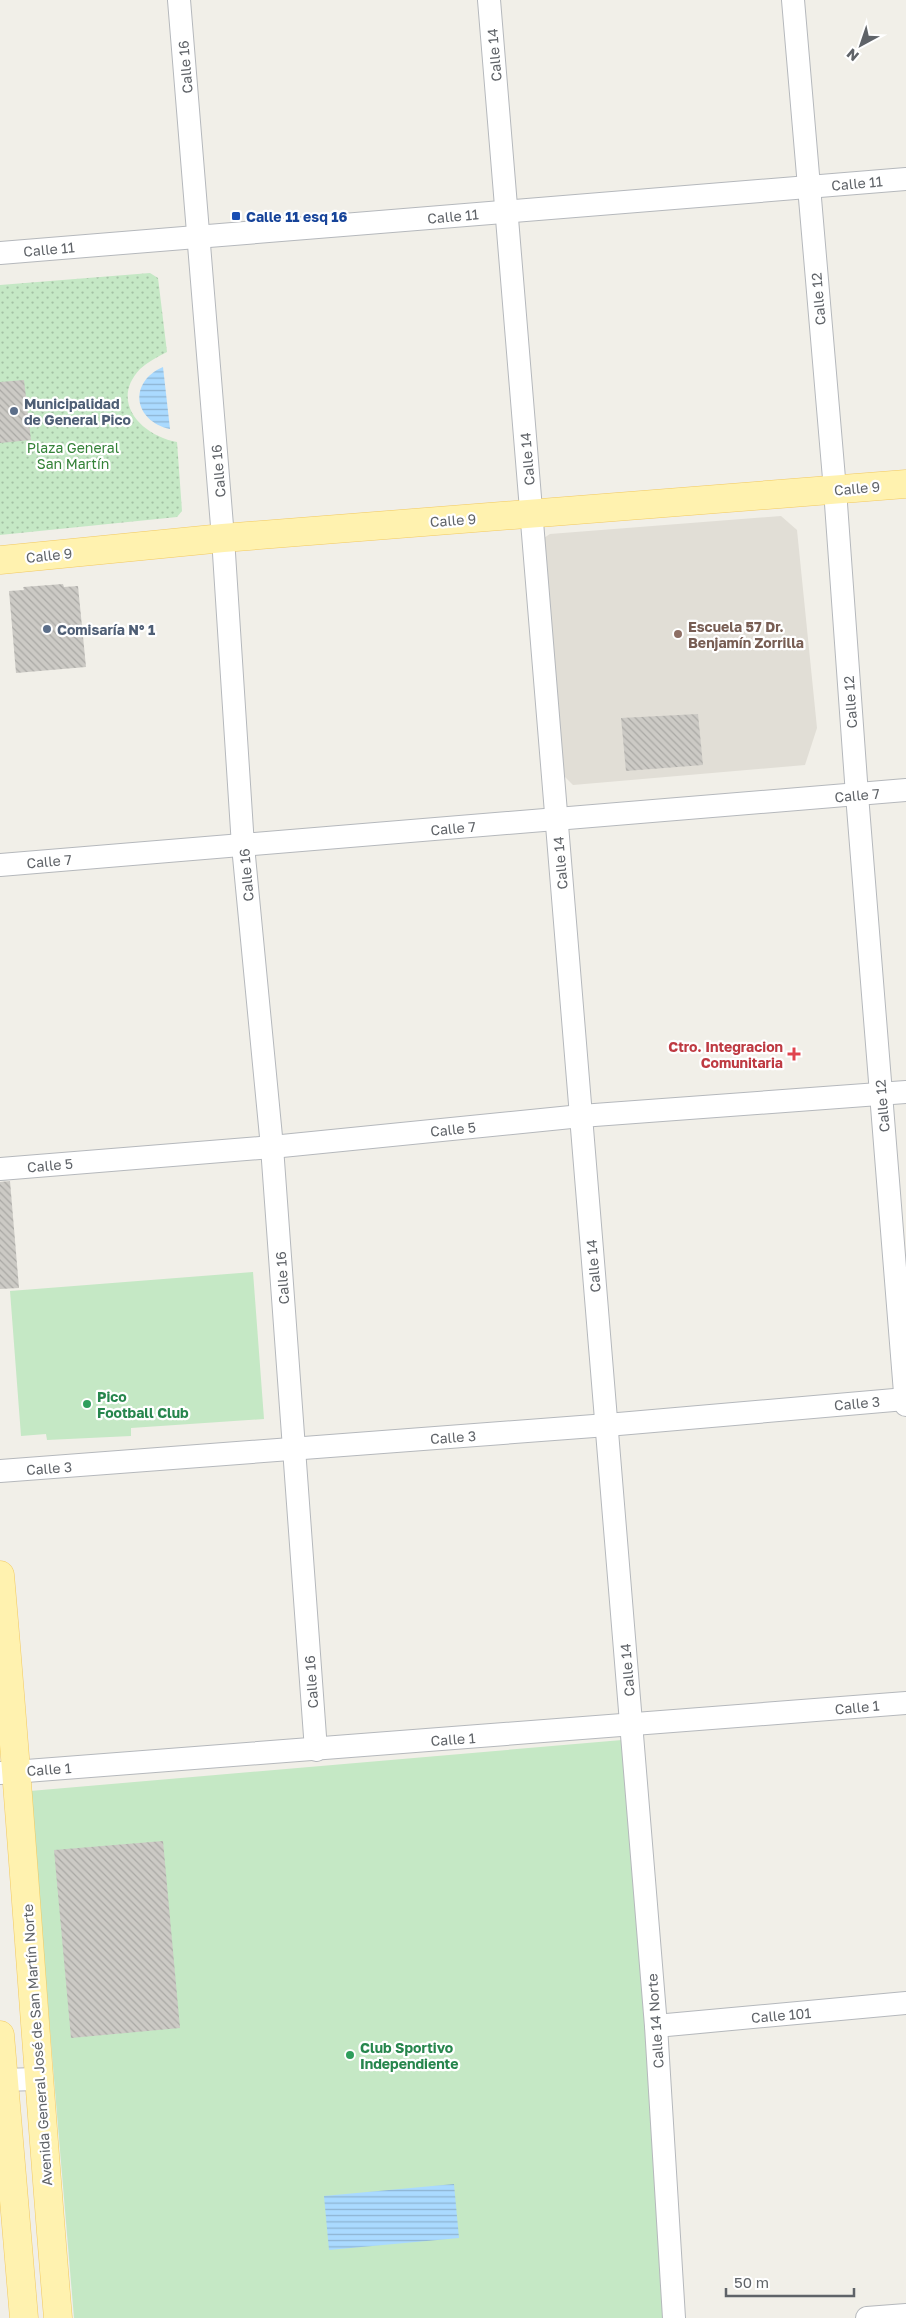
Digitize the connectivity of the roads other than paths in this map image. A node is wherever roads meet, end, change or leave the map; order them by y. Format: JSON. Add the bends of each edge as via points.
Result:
{"nodes":[{"id":1,"x":179,"y":0,"type":"edge"},
{"id":2,"x":489,"y":0,"type":"edge"},
{"id":3,"x":793,"y":0,"type":"edge"},
{"id":4,"x":906,"y":178,"type":"edge"},
{"id":5,"x":809,"y":186,"type":"junction"},
{"id":6,"x":506,"y":212,"type":"junction"},
{"id":7,"x":200,"y":237,"type":"junction"},
{"id":8,"x":0,"y":253,"type":"edge"},
{"id":9,"x":906,"y":484,"type":"edge"},
{"id":10,"x":835,"y":490,"type":"junction"},
{"id":11,"x":532,"y":514,"type":"junction"},
{"id":12,"x":224,"y":538,"type":"junction"},
{"id":13,"x":0,"y":560,"type":"edge"},
{"id":14,"x":906,"y":790,"type":"edge"},
{"id":15,"x":857,"y":794,"type":"junction"},
{"id":16,"x":557,"y":820,"type":"junction"},
{"id":17,"x":244,"y":846,"type":"junction"},
{"id":18,"x":0,"y":865,"type":"edge"},
{"id":19,"x":906,"y":1092,"type":"edge"},
{"id":20,"x":881,"y":1094,"type":"junction"},
{"id":21,"x":581,"y":1116,"type":"junction"},
{"id":22,"x":272,"y":1147,"type":"junction"},
{"id":23,"x":0,"y":1169,"type":"edge"},
{"id":24,"x":906,"y":1399,"type":"edge"},
{"id":25,"x":906,"y":1405,"type":"edge"},
{"id":26,"x":606,"y":1426,"type":"junction"},
{"id":27,"x":294,"y":1450,"type":"junction"},
{"id":28,"x":0,"y":1471,"type":"edge"},
{"id":29,"x":0,"y":1575,"type":"edge"},
{"id":30,"x":906,"y":1703,"type":"edge"},
{"id":31,"x":631,"y":1725,"type":"junction"},
{"id":32,"x":316,"y":1750,"type":"junction"},
{"id":33,"x":9,"y":1772,"type":"edge"},
{"id":34,"x":906,"y":2003,"type":"edge"},
{"id":35,"x":656,"y":2026,"type":"junction"},
{"id":36,"x":0,"y":2035,"type":"edge"},
{"id":37,"x":38,"y":2079,"type":"junction"},
{"id":38,"x":2,"y":2080,"type":"edge"},
{"id":39,"x":906,"y":2315,"type":"edge"},
{"id":40,"x":24,"y":2318,"type":"edge"},
{"id":41,"x":58,"y":2318,"type":"edge"},
{"id":42,"x":674,"y":2318,"type":"edge"},
{"id":43,"x":867,"y":2318,"type":"edge"}],
"edges":[{"from":1,"to":7,"type":"street","name":"Calle 16"},
{"from":2,"to":6,"type":"street","name":"Calle 14"},
{"from":3,"to":5,"type":"street","name":"Calle 12"},
{"from":4,"to":5,"type":"street","name":"Calle 11"},
{"from":5,"to":6,"type":"street","name":"Calle 11"},
{"from":5,"to":10,"type":"street","name":"Calle 12"},
{"from":6,"to":7,"type":"street","name":"Calle 11"},
{"from":6,"to":11,"type":"street","name":"Calle 14"},
{"from":7,"to":8,"type":"street","name":"Calle 11"},
{"from":7,"to":12,"type":"street","name":"Calle 16"},
{"from":9,"to":10,"type":"main road","name":"Calle 9"},
{"from":10,"to":11,"type":"main road","name":"Calle 9"},
{"from":10,"to":15,"type":"street","name":"Calle 12"},
{"from":11,"to":12,"type":"main road","name":"Calle 9"},
{"from":11,"to":16,"type":"street","name":"Calle 14"},
{"from":12,"to":13,"type":"main road","name":"Calle 9"},
{"from":12,"to":17,"type":"street","name":"Calle 16"},
{"from":14,"to":15,"type":"street","name":"Calle 7"},
{"from":15,"to":16,"type":"street","name":"Calle 7"},
{"from":15,"to":20,"type":"street","name":"Calle 12"},
{"from":16,"to":17,"type":"street","name":"Calle 7"},
{"from":16,"to":21,"type":"street","name":"Calle 14"},
{"from":17,"to":18,"type":"street","name":"Calle 7"},
{"from":17,"to":22,"type":"street","name":"Calle 16"},
{"from":19,"to":20,"type":"street","name":"Calle 5"},
{"from":20,"to":21,"type":"street","name":"Calle 5"},
{"from":20,"to":24,"type":"street","name":"Calle 12"},
{"from":21,"to":22,"type":"street","name":"Calle 5"},
{"from":21,"to":26,"type":"street","name":"Calle 14"},
{"from":22,"to":23,"type":"street","name":"Calle 5"},
{"from":22,"to":27,"type":"street","name":"Calle 16"},
{"from":24,"to":25,"type":"street","name":"Calle 12"},
{"from":24,"to":26,"type":"street","name":"Calle 3"},
{"from":26,"to":27,"type":"street","name":"Calle 3"},
{"from":26,"to":31,"type":"street","name":"Calle 14"},
{"from":27,"to":28,"type":"street","name":"Calle 3"},
{"from":27,"to":32,"type":"street","name":"Calle 16"},
{"from":29,"to":33,"type":"main road","name":"Avenida General José de San Martín Norte"},
{"from":30,"to":31,"type":"street","name":"Calle 1"},
{"from":31,"to":32,"type":"street","name":"Calle 1"},
{"from":31,"to":35,"type":"street","name":"Calle 14 Norte"},
{"from":32,"to":33,"type":"street","name":"Calle 1"},
{"from":33,"to":37,"type":"main road","name":"Avenida General José de San Martín Norte"},
{"from":34,"to":35,"type":"street","name":"Calle 101"},
{"from":35,"to":42,"type":"street","name":"Calle 14 Norte"},
{"from":36,"to":38,"type":"main road"},
{"from":37,"to":38,"type":"street"},
{"from":37,"to":41,"type":"main road","name":"Avenida General José de San Martín Norte"},
{"from":38,"to":40,"type":"main road"},
{"from":39,"to":43,"type":"street"}]}
